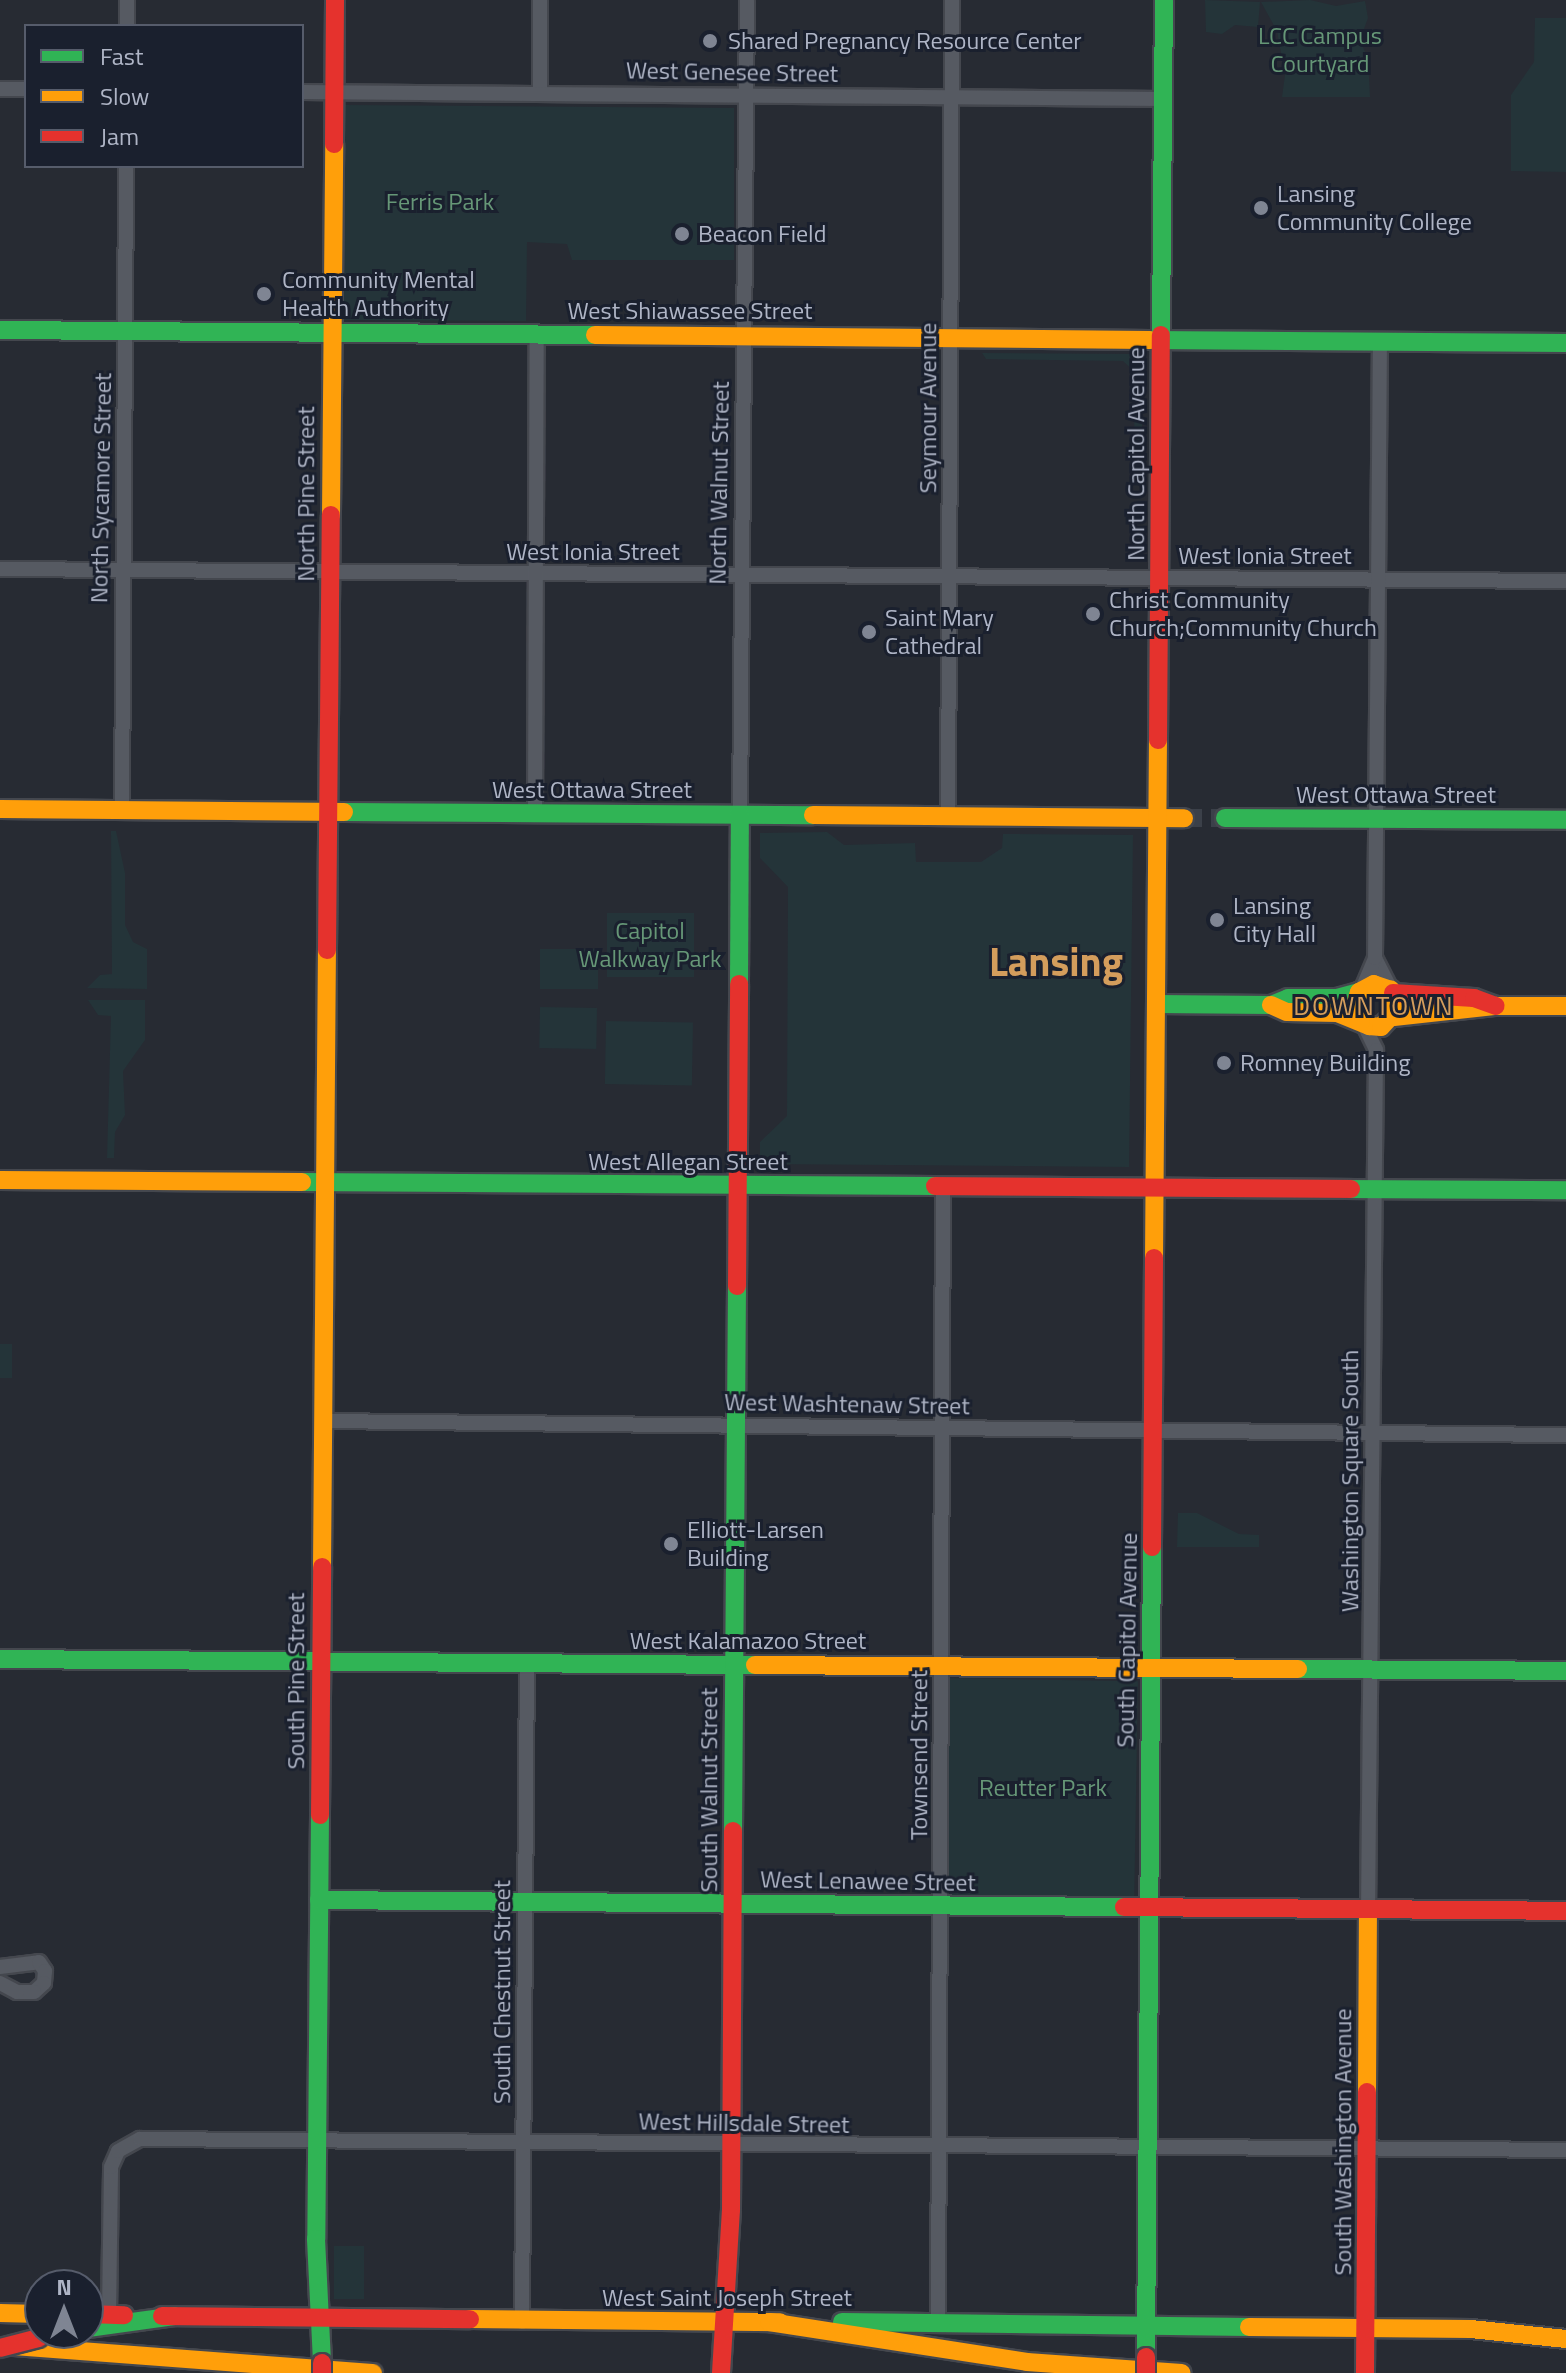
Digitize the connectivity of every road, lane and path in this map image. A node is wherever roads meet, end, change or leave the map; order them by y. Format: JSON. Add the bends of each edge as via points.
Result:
{"nodes":[{"id":1,"x":127,"y":0,"type":"edge"},
{"id":2,"x":335,"y":0,"type":"edge"},
{"id":3,"x":540,"y":0,"type":"edge"},
{"id":4,"x":747,"y":0,"type":"edge"},
{"id":5,"x":952,"y":0,"type":"edge"},
{"id":6,"x":1164,"y":0,"type":"edge"},
{"id":7,"x":127,"y":24,"type":"edge"},
{"id":8,"x":0,"y":89,"type":"edge"},
{"id":9,"x":24,"y":89,"type":"edge"},
{"id":10,"x":304,"y":92,"type":"edge"},
{"id":11,"x":334,"y":92,"type":"junction"},
{"id":12,"x":540,"y":92,"type":"junction"},
{"id":13,"x":747,"y":94,"type":"junction"},
{"id":14,"x":952,"y":97,"type":"junction"},
{"id":15,"x":1162,"y":99,"type":"junction"},
{"id":16,"x":126,"y":168,"type":"edge"},
{"id":17,"x":0,"y":330,"type":"edge"},
{"id":18,"x":125,"y":332,"type":"junction"},
{"id":19,"x":331,"y":334,"type":"junction"},
{"id":20,"x":537,"y":335,"type":"junction"},
{"id":21,"x":744,"y":335,"type":"junction"},
{"id":22,"x":951,"y":337,"type":"junction"},
{"id":23,"x":1161,"y":340,"type":"junction"},
{"id":24,"x":1380,"y":341,"type":"junction"},
{"id":25,"x":1566,"y":343,"type":"edge"},
{"id":26,"x":0,"y":569,"type":"edge"},
{"id":27,"x":122,"y":570,"type":"junction"},
{"id":28,"x":329,"y":572,"type":"junction"},
{"id":29,"x":536,"y":574,"type":"junction"},
{"id":30,"x":743,"y":575,"type":"junction"},
{"id":31,"x":949,"y":576,"type":"junction"},
{"id":32,"x":1160,"y":578,"type":"junction"},
{"id":33,"x":1378,"y":579,"type":"junction"},
{"id":34,"x":1566,"y":581,"type":"edge"},
{"id":35,"x":0,"y":809,"type":"edge"},
{"id":36,"x":122,"y":810,"type":"junction"},
{"id":37,"x":328,"y":812,"type":"junction"},
{"id":38,"x":535,"y":813,"type":"junction"},
{"id":39,"x":740,"y":815,"type":"junction"},
{"id":40,"x":948,"y":816,"type":"junction"},
{"id":41,"x":1157,"y":818,"type":"junction"},
{"id":42,"x":1184,"y":818,"type":"tunnel mouth"},
{"id":43,"x":1225,"y":818,"type":"tunnel mouth"},
{"id":44,"x":1377,"y":819,"type":"junction"},
{"id":45,"x":1566,"y":820,"type":"edge"},
{"id":46,"x":1375,"y":958,"type":"junction"},
{"id":47,"x":739,"y":967,"type":"joint"},
{"id":48,"x":326,"y":989,"type":"joint"},
{"id":49,"x":1361,"y":990,"type":"junction"},
{"id":50,"x":1392,"y":992,"type":"junction"},
{"id":51,"x":1156,"y":1004,"type":"junction"},
{"id":52,"x":1271,"y":1005,"type":"junction"},
{"id":53,"x":1496,"y":1006,"type":"junction"},
{"id":54,"x":1566,"y":1006,"type":"edge"},
{"id":55,"x":1390,"y":1020,"type":"junction"},
{"id":56,"x":1362,"y":1022,"type":"junction"},
{"id":57,"x":1376,"y":1050,"type":"junction"},
{"id":58,"x":0,"y":1180,"type":"edge"},
{"id":59,"x":326,"y":1183,"type":"junction"},
{"id":60,"x":737,"y":1186,"type":"junction"},
{"id":61,"x":943,"y":1188,"type":"junction"},
{"id":62,"x":1157,"y":1190,"type":"junction"},
{"id":63,"x":1566,"y":1190,"type":"edge"},
{"id":64,"x":1375,"y":1191,"type":"junction"},
{"id":65,"x":323,"y":1421,"type":"junction"},
{"id":66,"x":735,"y":1425,"type":"junction"},
{"id":67,"x":942,"y":1427,"type":"junction"},
{"id":68,"x":1153,"y":1428,"type":"junction"},
{"id":69,"x":1371,"y":1431,"type":"junction"},
{"id":70,"x":1566,"y":1435,"type":"edge"},
{"id":71,"x":0,"y":1659,"type":"edge"},
{"id":72,"x":320,"y":1662,"type":"junction"},
{"id":73,"x":527,"y":1663,"type":"junction"},
{"id":74,"x":733,"y":1665,"type":"junction"},
{"id":75,"x":941,"y":1666,"type":"junction"},
{"id":76,"x":1150,"y":1667,"type":"junction"},
{"id":77,"x":1371,"y":1669,"type":"junction"},
{"id":78,"x":1566,"y":1671,"type":"edge"},
{"id":79,"x":319,"y":1900,"type":"junction"},
{"id":80,"x":525,"y":1902,"type":"junction"},
{"id":81,"x":733,"y":1904,"type":"junction"},
{"id":82,"x":940,"y":1906,"type":"junction"},
{"id":83,"x":1149,"y":1908,"type":"junction"},
{"id":84,"x":1368,"y":1911,"type":"junction"},
{"id":85,"x":1566,"y":1911,"type":"edge"},
{"id":86,"x":0,"y":1967,"type":"edge"},
{"id":87,"x":0,"y":1983,"type":"edge"},
{"id":88,"x":317,"y":2140,"type":"junction"},
{"id":89,"x":523,"y":2143,"type":"junction"},
{"id":90,"x":731,"y":2145,"type":"junction"},
{"id":91,"x":939,"y":2146,"type":"junction"},
{"id":92,"x":1149,"y":2148,"type":"junction"},
{"id":93,"x":1366,"y":2149,"type":"junction"},
{"id":94,"x":1566,"y":2150,"type":"edge"},
{"id":95,"x":0,"y":2313,"type":"edge"},
{"id":96,"x":24,"y":2314,"type":"edge"},
{"id":97,"x":104,"y":2314,"type":"edge"},
{"id":98,"x":109,"y":2314,"type":"junction"},
{"id":99,"x":174,"y":2316,"type":"junction"},
{"id":100,"x":320,"y":2319,"type":"junction"},
{"id":101,"x":522,"y":2322,"type":"junction"},
{"id":102,"x":769,"y":2322,"type":"junction"},
{"id":103,"x":938,"y":2322,"type":"junction"},
{"id":104,"x":725,"y":2323,"type":"junction"},
{"id":105,"x":1146,"y":2325,"type":"junction"},
{"id":106,"x":104,"y":2326,"type":"edge"},
{"id":107,"x":1366,"y":2329,"type":"junction"},
{"id":108,"x":1566,"y":2338,"type":"edge"},
{"id":109,"x":24,"y":2341,"type":"edge"},
{"id":110,"x":0,"y":2346,"type":"edge"},
{"id":111,"x":1365,"y":2364,"type":"edge"},
{"id":112,"x":1146,"y":2365,"type":"edge"},
{"id":113,"x":322,"y":2368,"type":"edge"},
{"id":114,"x":373,"y":2373,"type":"edge"},
{"id":115,"x":721,"y":2373,"type":"edge"},
{"id":116,"x":1182,"y":2373,"type":"edge"}],
"edges":[{"from":1,"to":7,"type":"street"},
{"from":2,"to":11,"type":"main road","name":"North Pine Street"},
{"from":3,"to":12,"type":"street"},
{"from":4,"to":13,"type":"street","name":"North Walnut Street"},
{"from":5,"to":14,"type":"street","name":"Seymour Avenue"},
{"from":6,"to":15,"type":"main road","name":"North Capitol Avenue"},
{"from":8,"to":9,"type":"street"},
{"from":10,"to":11,"type":"street","name":"West Genesee Street"},
{"from":11,"to":12,"type":"street","name":"West Genesee Street"},
{"from":11,"to":19,"type":"main road","name":"North Pine Street"},
{"from":12,"to":13,"type":"street","name":"West Genesee Street"},
{"from":13,"to":14,"type":"street","name":"West Genesee Street"},
{"from":13,"to":21,"type":"street","name":"North Walnut Street"},
{"from":14,"to":15,"type":"street","name":"West Genesee Street"},
{"from":14,"to":22,"type":"street","name":"Seymour Avenue"},
{"from":15,"to":23,"type":"main road","name":"North Capitol Avenue"},
{"from":16,"to":18,"type":"street","name":"North Sycamore Street"},
{"from":17,"to":18,"type":"main road","name":"West Shiawassee Street"},
{"from":18,"to":19,"type":"main road","name":"West Shiawassee Street"},
{"from":18,"to":27,"type":"street","name":"North Sycamore Street"},
{"from":19,"to":20,"type":"main road","name":"West Shiawassee Street"},
{"from":19,"to":28,"type":"main road","name":"North Pine Street"},
{"from":20,"to":21,"type":"main road","name":"West Shiawassee Street"},
{"from":20,"to":29,"type":"street"},
{"from":21,"to":22,"type":"main road","name":"West Shiawassee Street"},
{"from":21,"to":30,"type":"street","name":"North Walnut Street"},
{"from":22,"to":23,"type":"main road","name":"West Shiawassee Street"},
{"from":22,"to":31,"type":"street","name":"Seymour Avenue"},
{"from":23,"to":24,"type":"main road","name":"West Shiawassee Street"},
{"from":23,"to":32,"type":"main road","name":"North Capitol Avenue"},
{"from":24,"to":25,"type":"main road","name":"West Shiawassee Street"},
{"from":24,"to":33,"type":"street"},
{"from":26,"to":27,"type":"street","name":"West Ionia Street"},
{"from":27,"to":28,"type":"street","name":"West Ionia Street"},
{"from":27,"to":36,"type":"street","name":"North Sycamore Street"},
{"from":28,"to":29,"type":"street","name":"West Ionia Street"},
{"from":28,"to":37,"type":"main road","name":"North Pine Street"},
{"from":29,"to":30,"type":"street","name":"West Ionia Street"},
{"from":29,"to":38,"type":"street"},
{"from":30,"to":31,"type":"street","name":"West Ionia Street"},
{"from":30,"to":39,"type":"street","name":"North Walnut Street"},
{"from":31,"to":32,"type":"street","name":"West Ionia Street"},
{"from":31,"to":40,"type":"street","name":"Seymour Avenue"},
{"from":32,"to":33,"type":"street","name":"West Ionia Street"},
{"from":32,"to":41,"type":"main road","name":"North Capitol Avenue"},
{"from":33,"to":34,"type":"street","name":"West Ionia Street"},
{"from":33,"to":44,"type":"street"},
{"from":35,"to":36,"type":"main road","name":"West Ottawa Street"},
{"from":36,"to":37,"type":"main road","name":"West Ottawa Street"},
{"from":37,"to":38,"type":"main road","name":"West Ottawa Street"},
{"from":37,"to":48,"type":"main road","name":"North Pine Street"},
{"from":38,"to":39,"type":"main road","name":"West Ottawa Street"},
{"from":39,"to":40,"type":"main road","name":"West Ottawa Street"},
{"from":39,"to":47,"type":"main road","name":"North Walnut Street"},
{"from":40,"to":41,"type":"main road","name":"West Ottawa Street"},
{"from":41,"to":42,"type":"main road","name":"West Ottawa Street"},
{"from":41,"to":51,"type":"main road","name":"North Capitol Avenue"},
{"from":43,"to":44,"type":"main road","name":"West Ottawa Street"},
{"from":44,"to":45,"type":"main road","name":"West Ottawa Street"},
{"from":44,"to":46,"type":"street"},
{"from":46,"to":49,"type":"street"},
{"from":46,"to":50,"type":"street"},
{"from":47,"to":60,"type":"main road","name":"South Walnut Street"},
{"from":48,"to":59,"type":"main road","name":"South Pine Street"},
{"from":49,"to":50,"type":"main road","via":[[1374,984]]},
{"from":49,"to":52,"type":"main road","via":[[1337,998],[1288,998]]},
{"from":49,"to":56,"type":"main road","via":[[1354,1008]]},
{"from":50,"to":53,"type":"main road","via":[[1474,998]]},
{"from":50,"to":55,"type":"main road"},
{"from":51,"to":52,"type":"main road"},
{"from":51,"to":62,"type":"main road","name":"South Capitol Avenue"},
{"from":52,"to":56,"type":"main road","via":[[1287,1012],[1337,1013]]},
{"from":53,"to":54,"type":"main road"},
{"from":53,"to":55,"type":"main road"},
{"from":55,"to":56,"type":"main road"},
{"from":55,"to":57,"type":"street","name":"Washington Square South"},
{"from":56,"to":57,"type":"street","name":"Washington Square South"},
{"from":57,"to":64,"type":"street","name":"Washington Square South"},
{"from":58,"to":59,"type":"main road","name":"West Allegan Street"},
{"from":59,"to":60,"type":"main road","name":"West Allegan Street"},
{"from":59,"to":65,"type":"main road","name":"South Pine Street"},
{"from":60,"to":61,"type":"main road","name":"West Allegan Street"},
{"from":60,"to":66,"type":"main road","name":"South Walnut Street"},
{"from":61,"to":62,"type":"main road","name":"West Allegan Street"},
{"from":61,"to":67,"type":"street","name":"Townsend Street"},
{"from":62,"to":64,"type":"main road","name":"West Allegan Street"},
{"from":62,"to":68,"type":"main road","name":"South Capitol Avenue"},
{"from":63,"to":64,"type":"main road","name":"West Allegan Street"},
{"from":64,"to":69,"type":"street","name":"Washington Square South"},
{"from":65,"to":66,"type":"street","name":"West Washtenaw Street"},
{"from":65,"to":72,"type":"main road","name":"South Pine Street"},
{"from":66,"to":67,"type":"street","name":"West Washtenaw Street"},
{"from":66,"to":74,"type":"main road","name":"South Walnut Street"},
{"from":67,"to":68,"type":"street","name":"West Washtenaw Street"},
{"from":67,"to":75,"type":"street","name":"Townsend Street"},
{"from":68,"to":69,"type":"street","name":"West Washtenaw Street"},
{"from":68,"to":76,"type":"main road","name":"South Capitol Avenue"},
{"from":69,"to":70,"type":"street","name":"West Washtenaw Street"},
{"from":69,"to":77,"type":"street","name":"Washington Square South"},
{"from":71,"to":72,"type":"main road","name":"West Kalamazoo Street"},
{"from":72,"to":73,"type":"main road","name":"West Kalamazoo Street"},
{"from":72,"to":79,"type":"main road","name":"South Pine Street"},
{"from":73,"to":74,"type":"main road","name":"West Kalamazoo Street"},
{"from":73,"to":80,"type":"street","name":"South Chestnut Street"},
{"from":74,"to":75,"type":"main road","name":"West Kalamazoo Street"},
{"from":74,"to":81,"type":"main road","name":"South Walnut Street"},
{"from":75,"to":76,"type":"main road","name":"West Kalamazoo Street"},
{"from":75,"to":82,"type":"street","name":"Townsend Street"},
{"from":76,"to":77,"type":"main road","name":"West Kalamazoo Street"},
{"from":76,"to":83,"type":"main road","name":"South Capitol Avenue"},
{"from":77,"to":78,"type":"main road","name":"West Kalamazoo Street"},
{"from":77,"to":84,"type":"street","name":"Washington Square South"},
{"from":79,"to":80,"type":"main road","name":"West Lenawee Street"},
{"from":79,"to":88,"type":"main road","name":"South Pine Street"},
{"from":80,"to":81,"type":"main road","name":"West Lenawee Street"},
{"from":80,"to":89,"type":"street","name":"South Chestnut Street"},
{"from":81,"to":82,"type":"main road","name":"West Lenawee Street"},
{"from":81,"to":90,"type":"main road","name":"South Walnut Street"},
{"from":82,"to":83,"type":"main road","name":"West Lenawee Street"},
{"from":82,"to":91,"type":"street","name":"Townsend Street"},
{"from":83,"to":84,"type":"main road","name":"West Lenawee Street"},
{"from":83,"to":92,"type":"main road","name":"South Capitol Avenue"},
{"from":84,"to":85,"type":"main road","name":"West Lenawee Street"},
{"from":84,"to":93,"type":"main road","name":"South Washington Avenue"},
{"from":86,"to":87,"type":"street","via":[[39,1962],[45,1971],[44,1983],[34,1992],[17,1992]]},
{"from":88,"to":89,"type":"street","name":"West Hillsdale Street"},
{"from":88,"to":98,"type":"street","name":"West Hillsdale Street","via":[[140,2139],[124,2145],[111,2167]]},
{"from":88,"to":100,"type":"main road","name":"South Pine Street"},
{"from":89,"to":90,"type":"street","name":"West Hillsdale Street"},
{"from":89,"to":101,"type":"street","name":"South Chestnut Street"},
{"from":90,"to":91,"type":"street","name":"West Hillsdale Street"},
{"from":90,"to":104,"type":"main road","name":"South Walnut Street"},
{"from":91,"to":92,"type":"street","name":"West Hillsdale Street"},
{"from":91,"to":103,"type":"street","name":"Townsend Street"},
{"from":92,"to":93,"type":"street","name":"West Hillsdale Street"},
{"from":92,"to":105,"type":"main road","name":"South Capitol Avenue"},
{"from":93,"to":94,"type":"street","name":"West Hillsdale Street"},
{"from":93,"to":107,"type":"main road","name":"South Washington Avenue"},
{"from":95,"to":96,"type":"main road"},
{"from":97,"to":98,"type":"main road","name":"West Saint Joseph Street"},
{"from":98,"to":99,"type":"main road","name":"West Saint Joseph Street"},
{"from":99,"to":100,"type":"main road","name":"West Saint Joseph Street"},
{"from":99,"to":106,"type":"main road"},
{"from":100,"to":101,"type":"main road","name":"West Saint Joseph Street"},
{"from":100,"to":113,"type":"main road","name":"South Pine Street"},
{"from":101,"to":104,"type":"main road","name":"West Saint Joseph Street"},
{"from":102,"to":103,"type":"main road","name":"West Saint Joseph Street"},
{"from":102,"to":104,"type":"main road","name":"West Saint Joseph Street"},
{"from":102,"to":116,"type":"main road","via":[[1027,2362]]},
{"from":103,"to":105,"type":"main road","name":"West Saint Joseph Street"},
{"from":104,"to":115,"type":"main road","name":"South Walnut Street"},
{"from":105,"to":107,"type":"main road","name":"West Saint Joseph Street"},
{"from":105,"to":112,"type":"main road","name":"South Capitol Avenue"},
{"from":107,"to":108,"type":"main road","name":"West Saint Joseph Street","via":[[1502,2330]]},
{"from":107,"to":111,"type":"main road","name":"South Washington Avenue"},
{"from":109,"to":110,"type":"main road","bridge":true},
{"from":110,"to":114,"type":"main road"}]}
